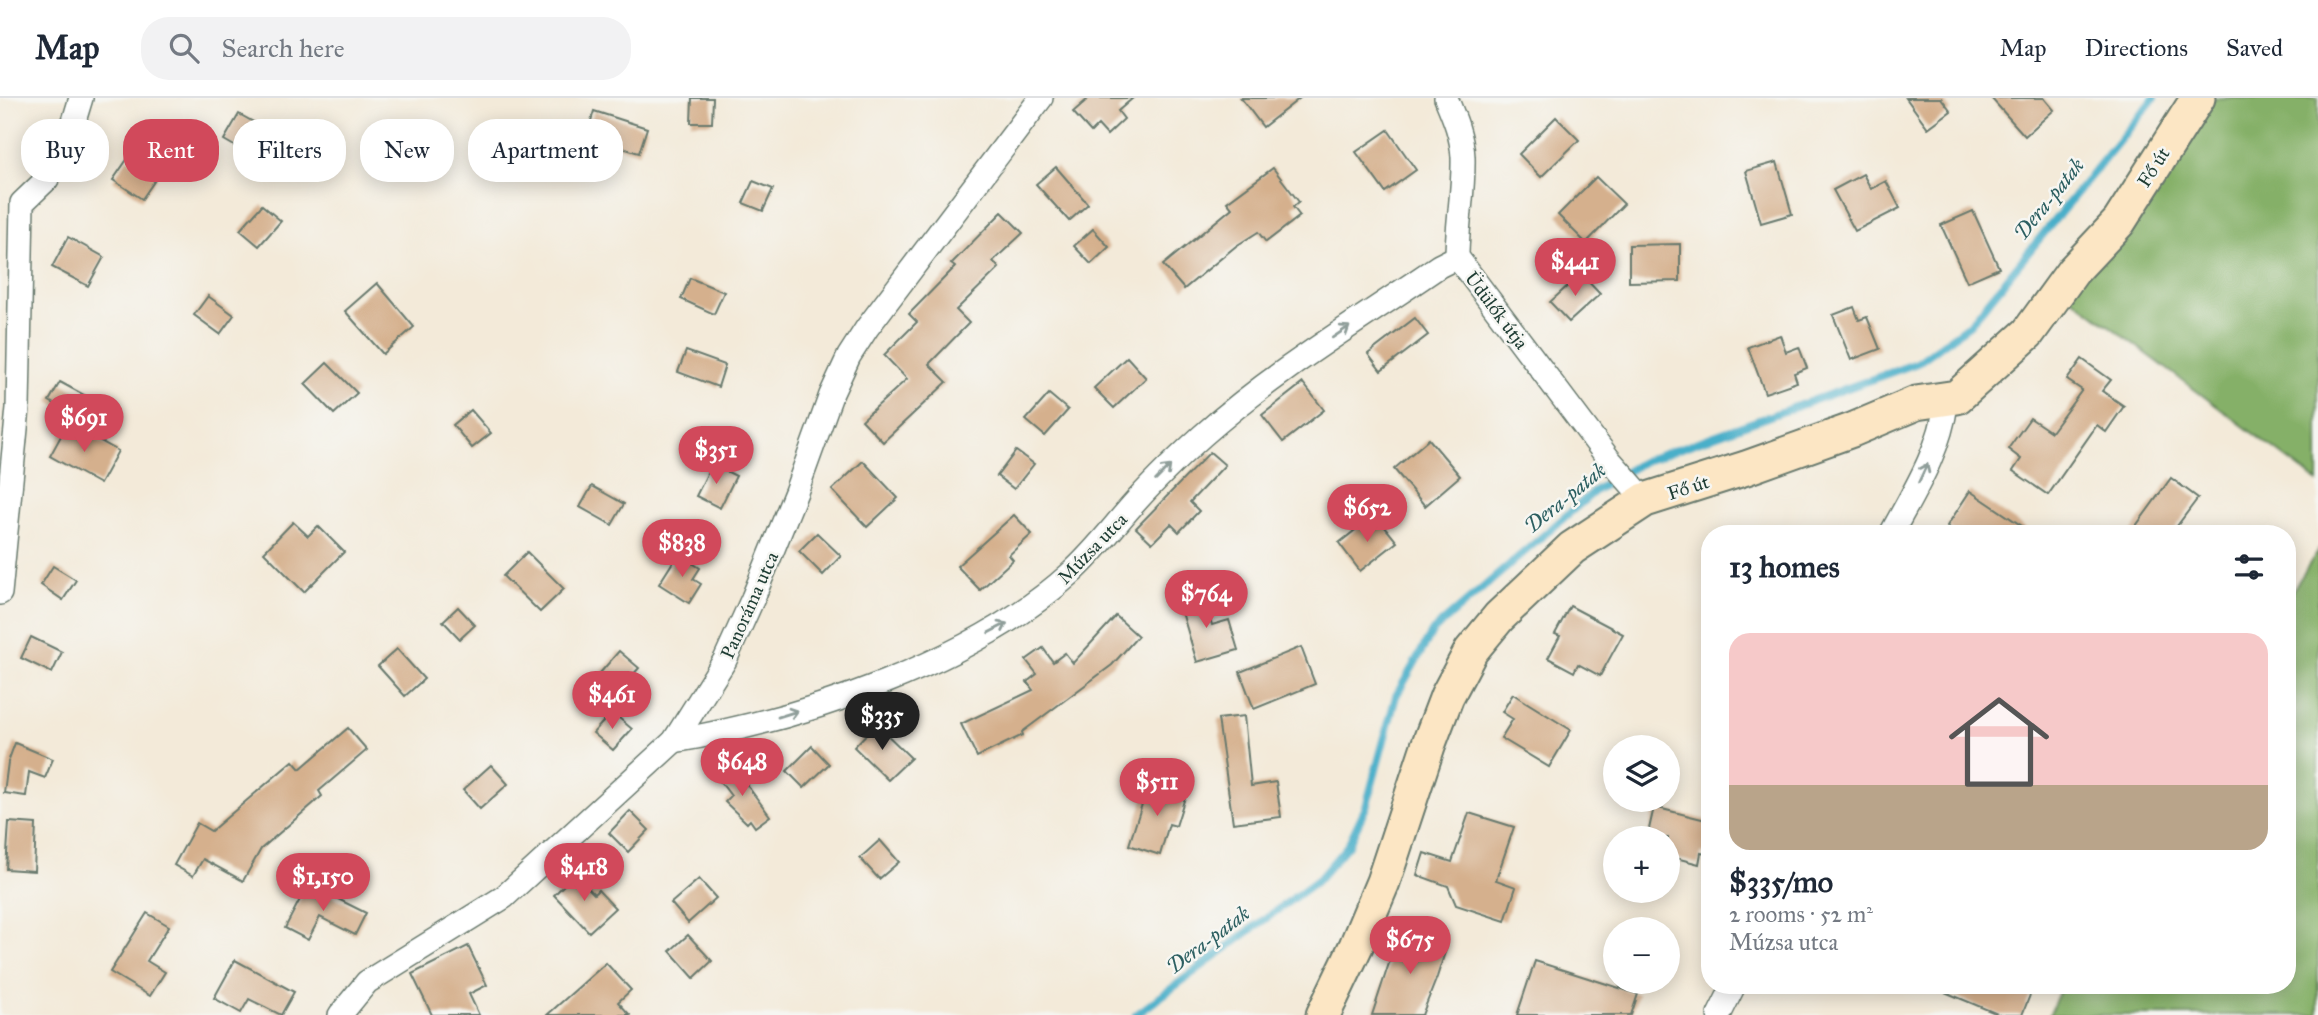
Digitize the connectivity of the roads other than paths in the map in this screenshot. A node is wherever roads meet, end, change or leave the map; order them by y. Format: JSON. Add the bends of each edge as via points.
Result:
{"nodes":[{"id":1,"x":81,"y":98,"type":"edge"},
{"id":2,"x":1041,"y":98,"type":"edge"},
{"id":3,"x":1446,"y":98,"type":"edge"},
{"id":4,"x":2198,"y":98,"type":"edge"},
{"id":5,"x":11,"y":204,"type":"edge"},
{"id":6,"x":1457,"y":257,"type":"junction"},
{"id":7,"x":1957,"y":397,"type":"junction"},
{"id":8,"x":1639,"y":493,"type":"junction"},
{"id":9,"x":1896,"y":525,"type":"edge"},
{"id":10,"x":0,"y":593,"type":"edge"},
{"id":11,"x":674,"y":741,"type":"junction"},
{"id":12,"x":1729,"y":994,"type":"edge"},
{"id":13,"x":340,"y":1015,"type":"edge"},
{"id":14,"x":1323,"y":1015,"type":"edge"},
{"id":15,"x":1718,"y":1015,"type":"edge"}],
"edges":[{"from":1,"to":5,"type":"street","via":[[47,179]]},
{"from":2,"to":11,"type":"street","name":"Panoráma utca","via":[[849,356],[742,623],[725,660]]},
{"from":3,"to":6,"type":"street","name":"Üdülők útja","via":[[1463,155]]},
{"from":4,"to":7,"type":"main road","name":"Fő út","via":[[2119,222],[2073,271],[2028,334]]},
{"from":5,"to":10,"type":"street","via":[[18,408]]},
{"from":6,"to":8,"type":"street","name":"Üdülők útja"},
{"from":11,"to":6,"type":"street","name":"Múzsa utca","one_way":true,"via":[[729,732],[913,671],[1009,622],[1071,574],[1203,435],[1292,365]]},
{"from":7,"to":8,"type":"main road","name":"Fő út","via":[[1916,403],[1853,430]]},
{"from":9,"to":7,"type":"street","one_way":true,"via":[[1937,442],[1946,404]]},
{"from":8,"to":14,"type":"main road","name":"Fő út","via":[[1499,617],[1458,672],[1428,746],[1384,881]]},
{"from":11,"to":13,"type":"street","name":"Panoráma utca","via":[[504,897],[367,982]]},
{"from":12,"to":15,"type":"street"}]}
